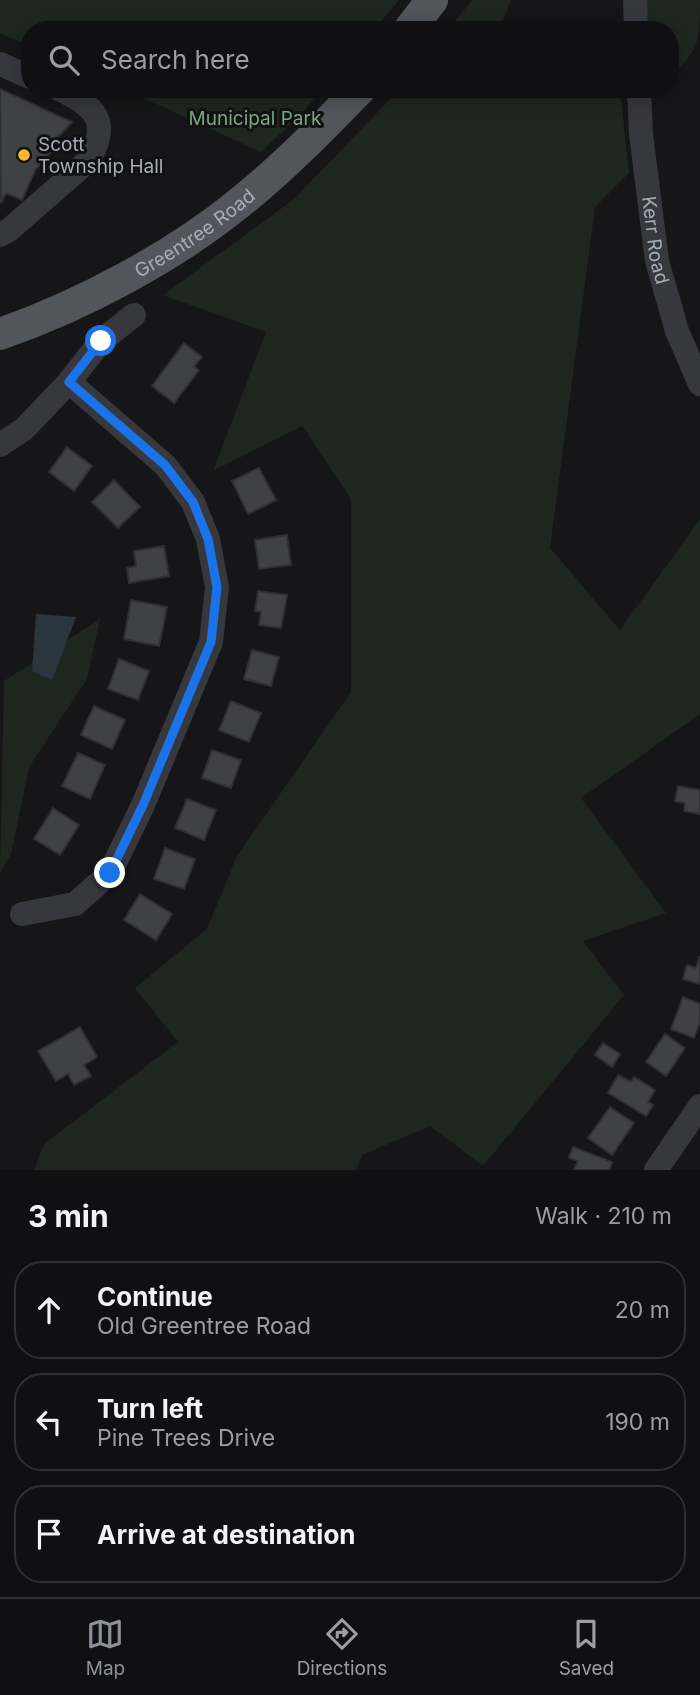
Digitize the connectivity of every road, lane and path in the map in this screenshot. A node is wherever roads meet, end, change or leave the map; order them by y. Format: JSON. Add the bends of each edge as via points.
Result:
{"nodes":[{"id":1,"x":432,"y":0,"type":"edge"},
{"id":2,"x":635,"y":0,"type":"edge"},
{"id":3,"x":416,"y":21,"type":"edge"},
{"id":4,"x":636,"y":21,"type":"edge"},
{"id":5,"x":0,"y":64,"type":"edge"},
{"id":6,"x":21,"y":73,"type":"edge"},
{"id":7,"x":78,"y":98,"type":"edge"},
{"id":8,"x":351,"y":98,"type":"edge"},
{"id":9,"x":639,"y":98,"type":"edge"},
{"id":10,"x":0,"y":236,"type":"edge"},
{"id":11,"x":134,"y":315,"type":"dead end"},
{"id":12,"x":0,"y":334,"type":"edge"},
{"id":13,"x":69,"y":382,"type":"junction"},
{"id":14,"x":700,"y":384,"type":"edge"},
{"id":15,"x":0,"y":445,"type":"edge"},
{"id":16,"x":22,"y":914,"type":"dead end"},
{"id":17,"x":700,"y":1106,"type":"edge"},
{"id":18,"x":656,"y":1170,"type":"edge"}],
"edges":[{"from":1,"to":3,"type":"main road"},
{"from":2,"to":4,"type":"street"},
{"from":5,"to":6,"type":"street"},
{"from":7,"to":10,"type":"street","via":[[92,108],[98,122],[96,148],[87,162]]},
{"from":8,"to":12,"type":"main road","name":"Greentree Road","via":[[241,202],[157,260],[49,317]]},
{"from":9,"to":14,"type":"street","name":"Kerr Road","via":[[657,261],[677,331]]},
{"from":11,"to":13,"type":"street","via":[[101,341]]},
{"from":13,"to":15,"type":"street","via":[[24,429]]},
{"from":13,"to":16,"type":"street","via":[[165,465],[193,502],[208,539],[217,587],[211,642],[110,873],[75,904]]},
{"from":17,"to":18,"type":"street"}]}
